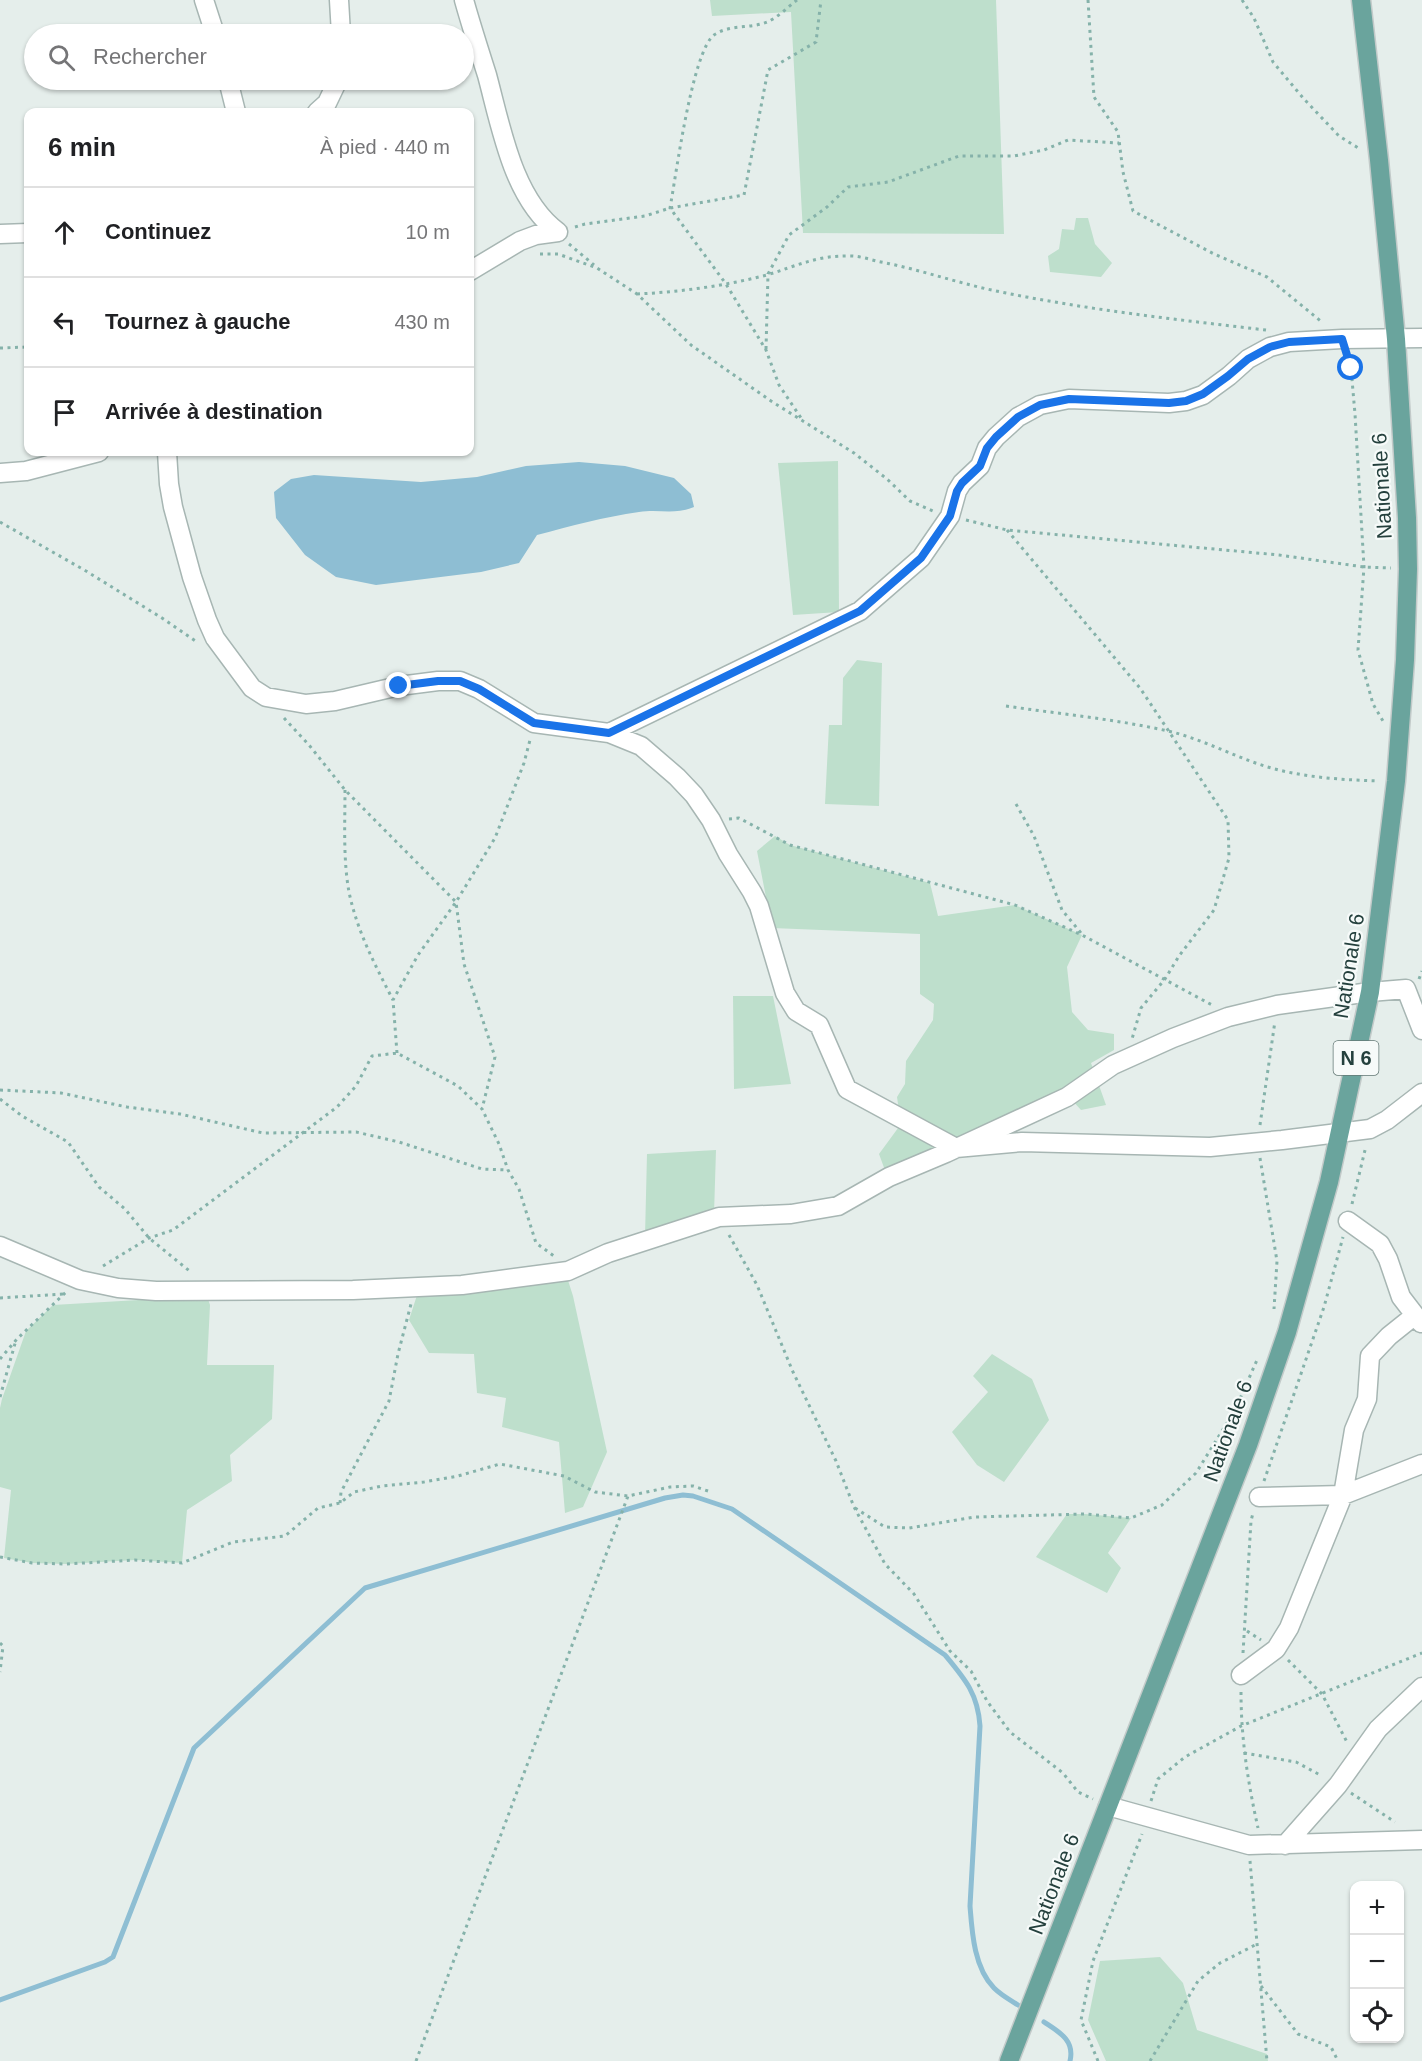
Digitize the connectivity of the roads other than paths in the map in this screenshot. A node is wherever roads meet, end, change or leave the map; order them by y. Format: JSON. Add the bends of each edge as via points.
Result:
{"nodes":[{"id":1,"x":204,"y":0,"type":"edge"},
{"id":2,"x":339,"y":0,"type":"edge"},
{"id":3,"x":464,"y":0,"type":"edge"},
{"id":4,"x":1360,"y":0,"type":"edge"},
{"id":5,"x":212,"y":24,"type":"edge"},
{"id":6,"x":340,"y":24,"type":"edge"},
{"id":7,"x":471,"y":24,"type":"edge"},
{"id":8,"x":474,"y":35,"type":"edge"},
{"id":9,"x":230,"y":90,"type":"edge"},
{"id":10,"x":333,"y":90,"type":"edge"},
{"id":11,"x":235,"y":108,"type":"edge"},
{"id":12,"x":321,"y":108,"type":"edge"},
{"id":13,"x":24,"y":233,"type":"edge"},
{"id":14,"x":0,"y":234,"type":"edge"},
{"id":15,"x":474,"y":269,"type":"edge"},
{"id":16,"x":1413,"y":341,"type":"edge"},
{"id":17,"x":84,"y":456,"type":"edge"},
{"id":18,"x":167,"y":456,"type":"edge"},
{"id":19,"x":0,"y":473,"type":"edge"},
{"id":20,"x":609,"y":733,"type":"junction"},
{"id":21,"x":1370,"y":992,"type":"junction"},
{"id":22,"x":1422,"y":1030,"type":"edge"},
{"id":23,"x":1422,"y":1093,"type":"edge"},
{"id":24,"x":1341,"y":1131,"type":"junction"},
{"id":25,"x":956,"y":1148,"type":"junction"},
{"id":26,"x":1348,"y":1221,"type":"dead end"},
{"id":27,"x":0,"y":1246,"type":"edge"},
{"id":28,"x":1418,"y":1320,"type":"edge"},
{"id":29,"x":1422,"y":1464,"type":"edge"},
{"id":30,"x":1343,"y":1495,"type":"junction"},
{"id":31,"x":1259,"y":1497,"type":"dead end"},
{"id":32,"x":1241,"y":1675,"type":"dead end"},
{"id":33,"x":1422,"y":1687,"type":"edge"},
{"id":34,"x":1108,"y":1806,"type":"junction"},
{"id":35,"x":1422,"y":1840,"type":"edge"},
{"id":36,"x":1285,"y":1845,"type":"junction"},
{"id":37,"x":1009,"y":2061,"type":"edge"}],
"edges":[{"from":1,"to":5,"type":"street"},
{"from":2,"to":6,"type":"street"},
{"from":3,"to":7,"type":"street"},
{"from":4,"to":16,"type":"main road","name":"Nationale 6","number":"N 6","via":[[1379,160]]},
{"from":8,"to":15,"type":"street","via":[[521,184],[537,212],[558,232],[520,241]]},
{"from":9,"to":11,"type":"street"},
{"from":10,"to":12,"type":"street"},
{"from":13,"to":14,"type":"street"},
{"from":16,"to":20,"type":"street","via":[[1342,339],[1270,347],[1203,394],[1186,401],[1069,399],[1040,405],[1018,417],[996,437],[980,466],[957,491],[950,516],[921,558],[860,611]]},
{"from":16,"to":21,"type":"main road","name":"Nationale 6","number":"N 6","via":[[1405,660],[1396,781]]},
{"from":17,"to":19,"type":"street","via":[[26,471]]},
{"from":18,"to":20,"type":"street","via":[[173,507],[207,620],[232,663],[252,688],[266,698],[306,704],[399,686],[460,681],[534,723]]},
{"from":20,"to":25,"type":"street","via":[[641,746],[659,760],[694,795],[711,820],[759,906],[784,993],[796,1011],[819,1025],[847,1089]]},
{"from":21,"to":22,"type":"street","via":[[1406,989]]},
{"from":21,"to":24,"type":"main road","name":"Nationale 6","number":"N 6"},
{"from":21,"to":25,"type":"street","via":[[1277,1005],[1228,1017],[1113,1065],[1067,1097]]},
{"from":23,"to":24,"type":"street","via":[[1370,1129]]},
{"from":24,"to":25,"type":"street","via":[[1210,1147],[1022,1142]]},
{"from":24,"to":34,"type":"main road","name":"Nationale 6","number":"N 6","via":[[1287,1332],[1256,1423]]},
{"from":25,"to":27,"type":"street","via":[[889,1177],[838,1206],[791,1214],[719,1217],[608,1253],[572,1269],[501,1281],[416,1288],[215,1292],[77,1286]]},
{"from":26,"to":28,"type":"street","via":[[1380,1244],[1401,1297]]},
{"from":28,"to":30,"type":"street","via":[[1389,1336],[1370,1356],[1367,1399],[1354,1430]]},
{"from":29,"to":30,"type":"street"},
{"from":30,"to":31,"type":"street"},
{"from":30,"to":32,"type":"street","via":[[1289,1628],[1276,1649]]},
{"from":33,"to":36,"type":"street","via":[[1393,1713]]},
{"from":34,"to":36,"type":"street","via":[[1249,1845]]},
{"from":34,"to":37,"type":"main road","name":"Nationale 6","number":"N 6"},
{"from":35,"to":36,"type":"street"}]}
